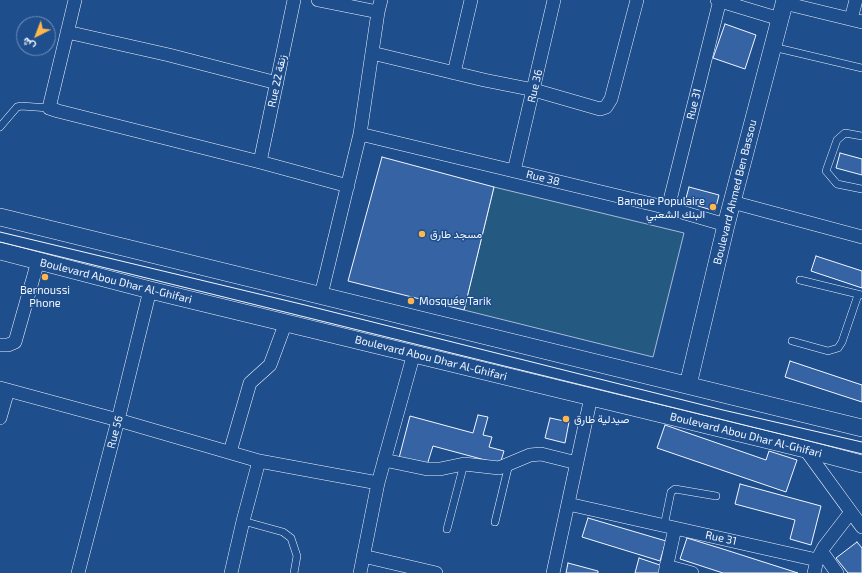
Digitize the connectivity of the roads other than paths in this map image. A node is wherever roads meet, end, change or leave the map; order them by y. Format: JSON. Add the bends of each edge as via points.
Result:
{"nodes":[{"id":1,"x":75,"y":0,"type":"edge"},
{"id":2,"x":294,"y":0,"type":"edge"},
{"id":3,"x":318,"y":0,"type":"edge"},
{"id":4,"x":471,"y":0,"type":"edge"},
{"id":5,"x":554,"y":0,"type":"edge"},
{"id":6,"x":637,"y":0,"type":"edge"},
{"id":7,"x":719,"y":0,"type":"edge"},
{"id":8,"x":856,"y":0,"type":"edge"},
{"id":9,"x":380,"y":6,"type":"edge"},
{"id":10,"x":783,"y":7,"type":"edge"},
{"id":11,"x":856,"y":20,"type":"edge"},
{"id":12,"x":67,"y":32,"type":"junction"},
{"id":13,"x":772,"y":47,"type":"junction"},
{"id":14,"x":372,"y":53,"type":"junction"},
{"id":15,"x":862,"y":68,"type":"edge"},
{"id":16,"x":454,"y":73,"type":"junction"},
{"id":17,"x":277,"y":83,"type":"junction"},
{"id":18,"x":534,"y":90,"type":"junction"},
{"id":19,"x":49,"y":108,"type":"junction"},
{"id":20,"x":0,"y":127,"type":"edge"},
{"id":21,"x":360,"y":134,"type":"junction"},
{"id":22,"x":862,"y":136,"type":"edge"},
{"id":23,"x":260,"y":162,"type":"junction"},
{"id":24,"x":514,"y":171,"type":"junction"},
{"id":25,"x":348,"y":186,"type":"junction"},
{"id":26,"x":862,"y":189,"type":"edge"},
{"id":27,"x":732,"y":202,"type":"junction"},
{"id":28,"x":668,"y":208,"type":"junction"},
{"id":29,"x":0,"y":217,"type":"edge"},
{"id":30,"x":726,"y":225,"type":"junction"},
{"id":31,"x":862,"y":237,"type":"edge"},
{"id":32,"x":0,"y":251,"type":"edge"},
{"id":33,"x":38,"y":261,"type":"junction"},
{"id":34,"x":800,"y":280,"type":"dead end"},
{"id":35,"x":150,"y":290,"type":"junction"},
{"id":36,"x":321,"y":295,"type":"junction"},
{"id":37,"x":860,"y":295,"type":"edge"},
{"id":38,"x":285,"y":323,"type":"junction"},
{"id":39,"x":792,"y":341,"type":"dead end"},
{"id":40,"x":0,"y":345,"type":"edge"},
{"id":41,"x":414,"y":354,"type":"junction"},
{"id":42,"x":688,"y":385,"type":"junction"},
{"id":43,"x":4,"y":389,"type":"edge"},
{"id":44,"x":591,"y":397,"type":"junction"},
{"id":45,"x":0,"y":418,"type":"edge"},
{"id":46,"x":118,"y":420,"type":"junction"},
{"id":47,"x":862,"y":428,"type":"edge"},
{"id":48,"x":805,"y":449,"type":"junction"},
{"id":49,"x":230,"y":452,"type":"junction"},
{"id":50,"x":384,"y":460,"type":"junction"},
{"id":51,"x":259,"y":461,"type":"junction"},
{"id":52,"x":577,"y":463,"type":"junction"},
{"id":53,"x":464,"y":464,"type":"junction"},
{"id":54,"x":509,"y":464,"type":"junction"},
{"id":55,"x":862,"y":464,"type":"edge"},
{"id":56,"x":378,"y":482,"type":"junction"},
{"id":57,"x":716,"y":496,"type":"dead end"},
{"id":58,"x":568,"y":504,"type":"junction"},
{"id":59,"x":851,"y":512,"type":"junction"},
{"id":60,"x":243,"y":521,"type":"junction"},
{"id":61,"x":495,"y":522,"type":"dead end"},
{"id":62,"x":670,"y":527,"type":"junction"},
{"id":63,"x":862,"y":527,"type":"edge"},
{"id":64,"x":447,"y":529,"type":"dead end"},
{"id":65,"x":364,"y":556,"type":"junction"},
{"id":66,"x":820,"y":556,"type":"junction"},
{"id":67,"x":665,"y":570,"type":"edge"},
{"id":68,"x":78,"y":573,"type":"edge"},
{"id":69,"x":232,"y":573,"type":"edge"},
{"id":70,"x":294,"y":573,"type":"edge"},
{"id":71,"x":360,"y":573,"type":"edge"},
{"id":72,"x":436,"y":573,"type":"edge"},
{"id":73,"x":553,"y":573,"type":"edge"},
{"id":74,"x":692,"y":573,"type":"edge"},
{"id":75,"x":814,"y":573,"type":"edge"},
{"id":76,"x":837,"y":573,"type":"edge"}],
"edges":[{"from":1,"to":12,"type":"street"},
{"from":2,"to":17,"type":"street","name":"Rue 22 زنقة"},
{"from":3,"to":9,"type":"street"},
{"from":4,"to":16,"type":"street"},
{"from":5,"to":18,"type":"street","name":"Rue 36"},
{"from":6,"to":18,"type":"street","via":[[611,99],[606,107],[600,109]]},
{"from":7,"to":10,"type":"street"},
{"from":7,"to":28,"type":"street","name":"Rue 31"},
{"from":8,"to":11,"type":"street"},
{"from":9,"to":14,"type":"street"},
{"from":10,"to":11,"type":"street"},
{"from":10,"to":13,"type":"street","name":"Boulevard Ahmed Ben Bassou"},
{"from":12,"to":17,"type":"street","via":[[170,54]]},
{"from":12,"to":19,"type":"street"},
{"from":13,"to":15,"type":"lane"},
{"from":13,"to":27,"type":"street","name":"Boulevard Ahmed Ben Bassou"},
{"from":14,"to":16,"type":"street"},
{"from":14,"to":21,"type":"street"},
{"from":16,"to":18,"type":"street"},
{"from":17,"to":23,"type":"street","name":"Rue 22 زنقة"},
{"from":18,"to":24,"type":"street","name":"Rue 36"},
{"from":19,"to":20,"type":"lane","via":[[17,107]]},
{"from":19,"to":23,"type":"street"},
{"from":21,"to":24,"type":"street","name":"Rue 38"},
{"from":21,"to":25,"type":"street"},
{"from":22,"to":26,"type":"lane","via":[[845,133],[837,140],[826,171],[837,184]]},
{"from":23,"to":25,"type":"street"},
{"from":24,"to":28,"type":"street","name":"Rue 38"},
{"from":25,"to":36,"type":"street"},
{"from":27,"to":30,"type":"street","name":"Boulevard Ahmed Ben Bassou"},
{"from":27,"to":31,"type":"street"},
{"from":28,"to":30,"type":"street","name":"Rue 38"},
{"from":29,"to":36,"type":"street"},
{"from":30,"to":42,"type":"street","name":"Boulevard Ahmed Ben Bassou"},
{"from":32,"to":33,"type":"street","name":"Boulevard Abou Dhar Al-Ghifari"},
{"from":33,"to":35,"type":"street","name":"Boulevard Abou Dhar Al-Ghifari"},
{"from":33,"to":40,"type":"street","via":[[15,342],[8,346]]},
{"from":34,"to":37,"type":"lane"},
{"from":35,"to":38,"type":"street","name":"Boulevard Abou Dhar Al-Ghifari"},
{"from":35,"to":46,"type":"street","name":"Rue 56"},
{"from":36,"to":42,"type":"street"},
{"from":37,"to":39,"type":"lane","via":[[838,348],[828,351]]},
{"from":38,"to":41,"type":"street","name":"Boulevard Abou Dhar Al-Ghifari"},
{"from":38,"to":49,"type":"street","via":[[270,365],[250,383]]},
{"from":41,"to":44,"type":"street","name":"Boulevard Abou Dhar Al-Ghifari"},
{"from":41,"to":50,"type":"street"},
{"from":42,"to":47,"type":"street"},
{"from":43,"to":45,"type":"street"},
{"from":43,"to":46,"type":"street"},
{"from":44,"to":48,"type":"street","name":"Boulevard Abou Dhar Al-Ghifari"},
{"from":44,"to":52,"type":"street"},
{"from":46,"to":49,"type":"street"},
{"from":46,"to":68,"type":"street","name":"Rue 56"},
{"from":48,"to":55,"type":"street","name":"Boulevard Abou Dhar Al-Ghifari"},
{"from":48,"to":59,"type":"street"},
{"from":49,"to":51,"type":"street"},
{"from":50,"to":53,"type":"street","via":[[427,469]]},
{"from":50,"to":56,"type":"street"},
{"from":51,"to":56,"type":"street"},
{"from":51,"to":60,"type":"street"},
{"from":52,"to":54,"type":"street","via":[[541,454],[530,455]]},
{"from":52,"to":58,"type":"street"},
{"from":53,"to":54,"type":"street","via":[[499,468]]},
{"from":53,"to":64,"type":"lane"},
{"from":54,"to":61,"type":"lane"},
{"from":56,"to":65,"type":"street"},
{"from":57,"to":62,"type":"lane","via":[[675,489],[671,492]]},
{"from":58,"to":62,"type":"street","name":"Rue 31"},
{"from":58,"to":73,"type":"street"},
{"from":59,"to":63,"type":"street"},
{"from":59,"to":66,"type":"street"},
{"from":60,"to":69,"type":"street"},
{"from":60,"to":70,"type":"lane","via":[[282,532],[291,538],[297,556]]},
{"from":62,"to":66,"type":"street","name":"Rue 31"},
{"from":62,"to":67,"type":"street"},
{"from":65,"to":71,"type":"street"},
{"from":65,"to":72,"type":"street"},
{"from":66,"to":75,"type":"street"},
{"from":66,"to":76,"type":"street"},
{"from":67,"to":74,"type":"street"}]}
